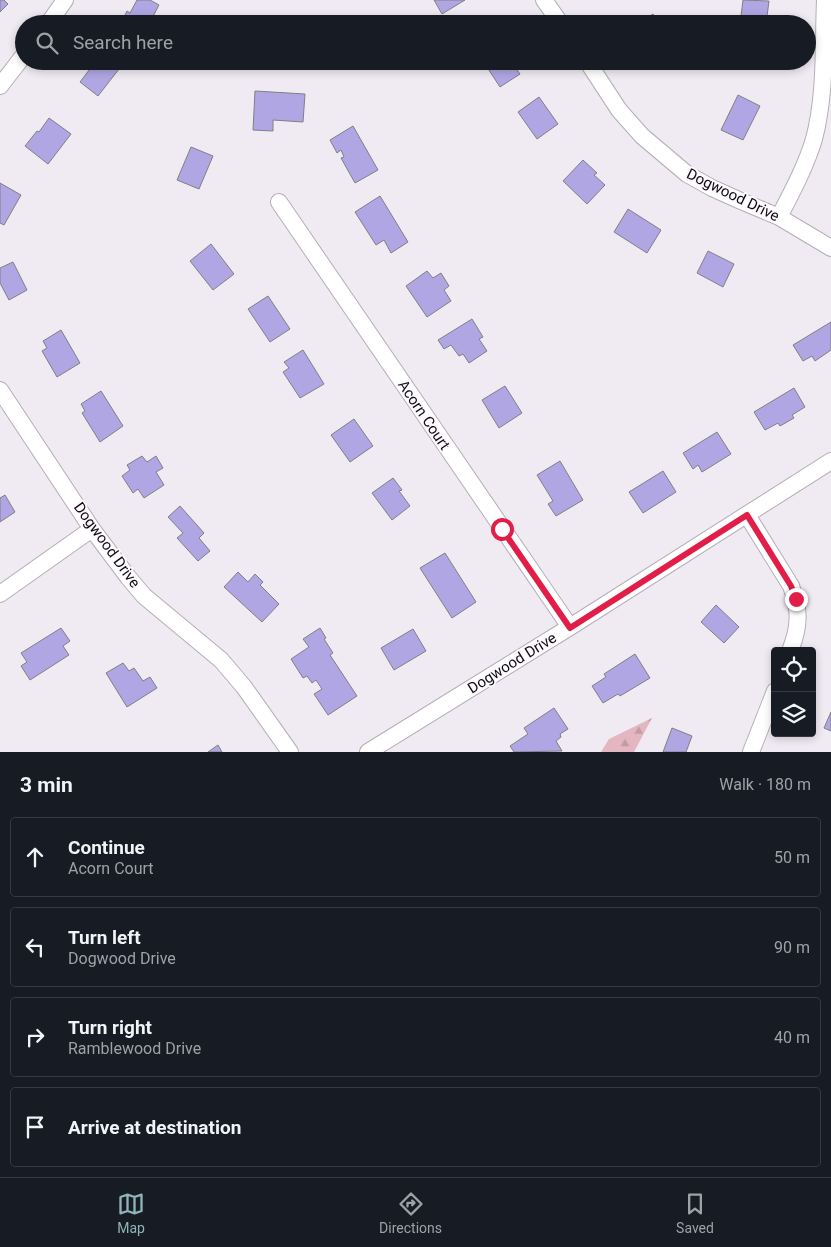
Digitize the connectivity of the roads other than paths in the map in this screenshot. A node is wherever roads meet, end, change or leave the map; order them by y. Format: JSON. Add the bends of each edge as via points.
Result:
{"nodes":[{"id":1,"x":65,"y":0,"type":"edge"},
{"id":2,"x":544,"y":0,"type":"edge"},
{"id":3,"x":825,"y":0,"type":"edge"},
{"id":4,"x":54,"y":15,"type":"edge"},
{"id":5,"x":555,"y":15,"type":"edge"},
{"id":6,"x":15,"y":67,"type":"edge"},
{"id":7,"x":592,"y":70,"type":"edge"},
{"id":8,"x":0,"y":86,"type":"edge"},
{"id":9,"x":279,"y":202,"type":"dead end"},
{"id":10,"x":779,"y":217,"type":"junction"},
{"id":11,"x":831,"y":248,"type":"edge"},
{"id":12,"x":0,"y":390,"type":"edge"},
{"id":13,"x":831,"y":461,"type":"edge"},
{"id":14,"x":747,"y":515,"type":"junction"},
{"id":15,"x":92,"y":529,"type":"junction"},
{"id":16,"x":0,"y":594,"type":"edge"},
{"id":17,"x":570,"y":628,"type":"junction"},
{"id":18,"x":792,"y":647,"type":"edge"},
{"id":19,"x":775,"y":692,"type":"edge"},
{"id":20,"x":290,"y":752,"type":"edge"},
{"id":21,"x":368,"y":752,"type":"edge"},
{"id":22,"x":751,"y":752,"type":"edge"}],
"edges":[{"from":1,"to":4,"type":"street"},
{"from":2,"to":5,"type":"street"},
{"from":3,"to":10,"type":"street","via":[[819,117],[813,141]]},
{"from":6,"to":8,"type":"street"},
{"from":7,"to":10,"type":"street","name":"Dogwood Drive","via":[[619,110],[642,136],[687,174],[741,202]]},
{"from":9,"to":17,"type":"street","name":"Acorn Court"},
{"from":10,"to":11,"type":"street","name":"Dogwood Drive"},
{"from":12,"to":15,"type":"street","name":"Dogwood Drive"},
{"from":13,"to":14,"type":"street","name":"Dogwood Drive"},
{"from":14,"to":17,"type":"street","name":"Dogwood Drive"},
{"from":14,"to":18,"type":"street","via":[[796,599],[797,625]]},
{"from":15,"to":16,"type":"street"},
{"from":15,"to":20,"type":"street","name":"Dogwood Drive","via":[[144,596],[221,660]]},
{"from":17,"to":21,"type":"street","name":"Dogwood Drive"},
{"from":19,"to":22,"type":"street"}]}
